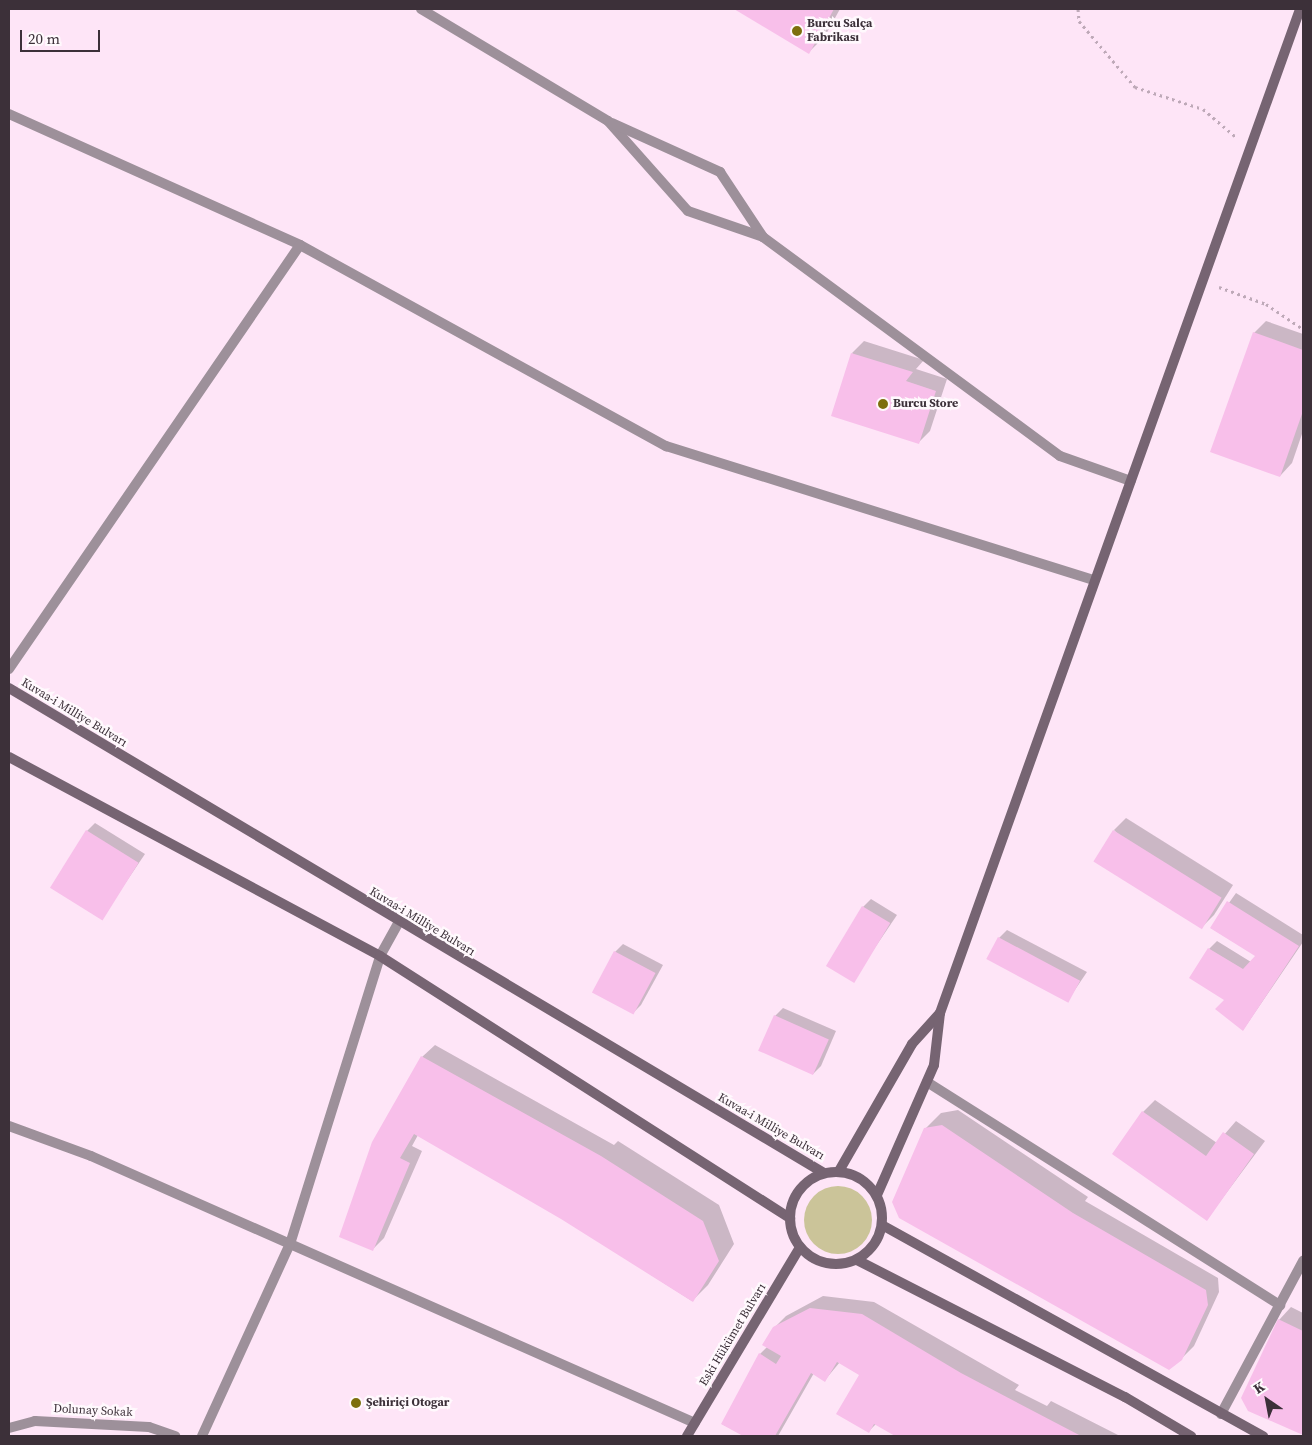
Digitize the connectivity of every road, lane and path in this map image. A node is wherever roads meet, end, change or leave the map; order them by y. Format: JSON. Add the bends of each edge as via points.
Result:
{"nodes":[{"id":1,"x":421,"y":9,"type":"edge"},
{"id":2,"x":1078,"y":9,"type":"edge"},
{"id":3,"x":1300,"y":9,"type":"edge"},
{"id":4,"x":9,"y":114,"type":"edge"},
{"id":5,"x":608,"y":121,"type":"junction"},
{"id":6,"x":1250,"y":149,"type":"junction"},
{"id":7,"x":763,"y":237,"type":"junction"},
{"id":8,"x":300,"y":245,"type":"junction"},
{"id":9,"x":1202,"y":281,"type":"junction"},
{"id":10,"x":1303,"y":329,"type":"edge"},
{"id":11,"x":1131,"y":482,"type":"junction"},
{"id":12,"x":1094,"y":580,"type":"junction"},
{"id":13,"x":9,"y":669,"type":"edge"},
{"id":14,"x":9,"y":688,"type":"edge"},
{"id":15,"x":9,"y":756,"type":"edge"},
{"id":16,"x":398,"y":922,"type":"junction"},
{"id":17,"x":380,"y":956,"type":"junction"},
{"id":18,"x":940,"y":1013,"type":"junction"},
{"id":19,"x":927,"y":1082,"type":"junction"},
{"id":20,"x":9,"y":1126,"type":"edge"},
{"id":21,"x":838,"y":1171,"type":"junction"},
{"id":22,"x":824,"y":1173,"type":"junction"},
{"id":23,"x":877,"y":1195,"type":"junction"},
{"id":24,"x":790,"y":1218,"type":"junction"},
{"id":25,"x":882,"y":1225,"type":"junction"},
{"id":26,"x":290,"y":1244,"type":"junction"},
{"id":27,"x":800,"y":1247,"type":"junction"},
{"id":28,"x":857,"y":1260,"type":"junction"},
{"id":29,"x":1303,"y":1261,"type":"edge"},
{"id":30,"x":1280,"y":1305,"type":"junction"},
{"id":31,"x":1221,"y":1414,"type":"junction"},
{"id":32,"x":695,"y":1423,"type":"junction"},
{"id":33,"x":9,"y":1428,"type":"edge"},
{"id":34,"x":167,"y":1435,"type":"edge"},
{"id":35,"x":202,"y":1436,"type":"edge"},
{"id":36,"x":687,"y":1436,"type":"edge"},
{"id":37,"x":1191,"y":1436,"type":"edge"},
{"id":38,"x":1263,"y":1436,"type":"edge"}],
"edges":[{"from":1,"to":5,"type":"street"},
{"from":2,"to":6,"type":"path","via":[[1079,21],[1135,87],[1203,109]]},
{"from":3,"to":6,"type":"main road"},
{"from":4,"to":8,"type":"street"},
{"from":5,"to":7,"type":"street","via":[[688,212]]},
{"from":5,"to":7,"type":"street","via":[[720,172]]},
{"from":6,"to":9,"type":"main road"},
{"from":7,"to":11,"type":"street","via":[[1060,456]]},
{"from":8,"to":12,"type":"street","via":[[666,446]]},
{"from":8,"to":13,"type":"street"},
{"from":9,"to":10,"type":"path","via":[[1266,304]]},
{"from":9,"to":11,"type":"main road"},
{"from":11,"to":12,"type":"main road"},
{"from":12,"to":18,"type":"main road"},
{"from":14,"to":16,"type":"main road","name":"Kuvaa-i Milliye Bulvarı"},
{"from":15,"to":17,"type":"main road"},
{"from":16,"to":17,"type":"street"},
{"from":16,"to":22,"type":"main road","name":"Kuvaa-i Milliye Bulvarı"},
{"from":17,"to":24,"type":"main road"},
{"from":17,"to":26,"type":"street"},
{"from":18,"to":19,"type":"main road","via":[[934,1065]]},
{"from":18,"to":21,"type":"main road","via":[[912,1044]]},
{"from":19,"to":23,"type":"main road"},
{"from":19,"to":30,"type":"street"},
{"from":20,"to":26,"type":"street","via":[[91,1156]]},
{"from":21,"to":22,"type":"main road"},
{"from":21,"to":23,"type":"main road","via":[[860,1178]]},
{"from":22,"to":24,"type":"main road","via":[[799,1190]]},
{"from":23,"to":25,"type":"main road","via":[[882,1209]]},
{"from":24,"to":27,"type":"main road"},
{"from":25,"to":28,"type":"main road","via":[[869,1251]]},
{"from":25,"to":31,"type":"main road"},
{"from":26,"to":32,"type":"street"},
{"from":26,"to":35,"type":"street"},
{"from":27,"to":28,"type":"main road","via":[[826,1263],[842,1264]]},
{"from":27,"to":32,"type":"main road","name":"Eski Hükümet Bulvarı"},
{"from":28,"to":37,"type":"main road","via":[[1125,1397]]},
{"from":29,"to":30,"type":"street"},
{"from":30,"to":31,"type":"street"},
{"from":31,"to":38,"type":"main road"},
{"from":32,"to":36,"type":"main road","name":"Eski Hükümet Bulvarı"},
{"from":33,"to":34,"type":"street","name":"Dolunay Sokak","via":[[35,1421],[150,1427]]}]}
